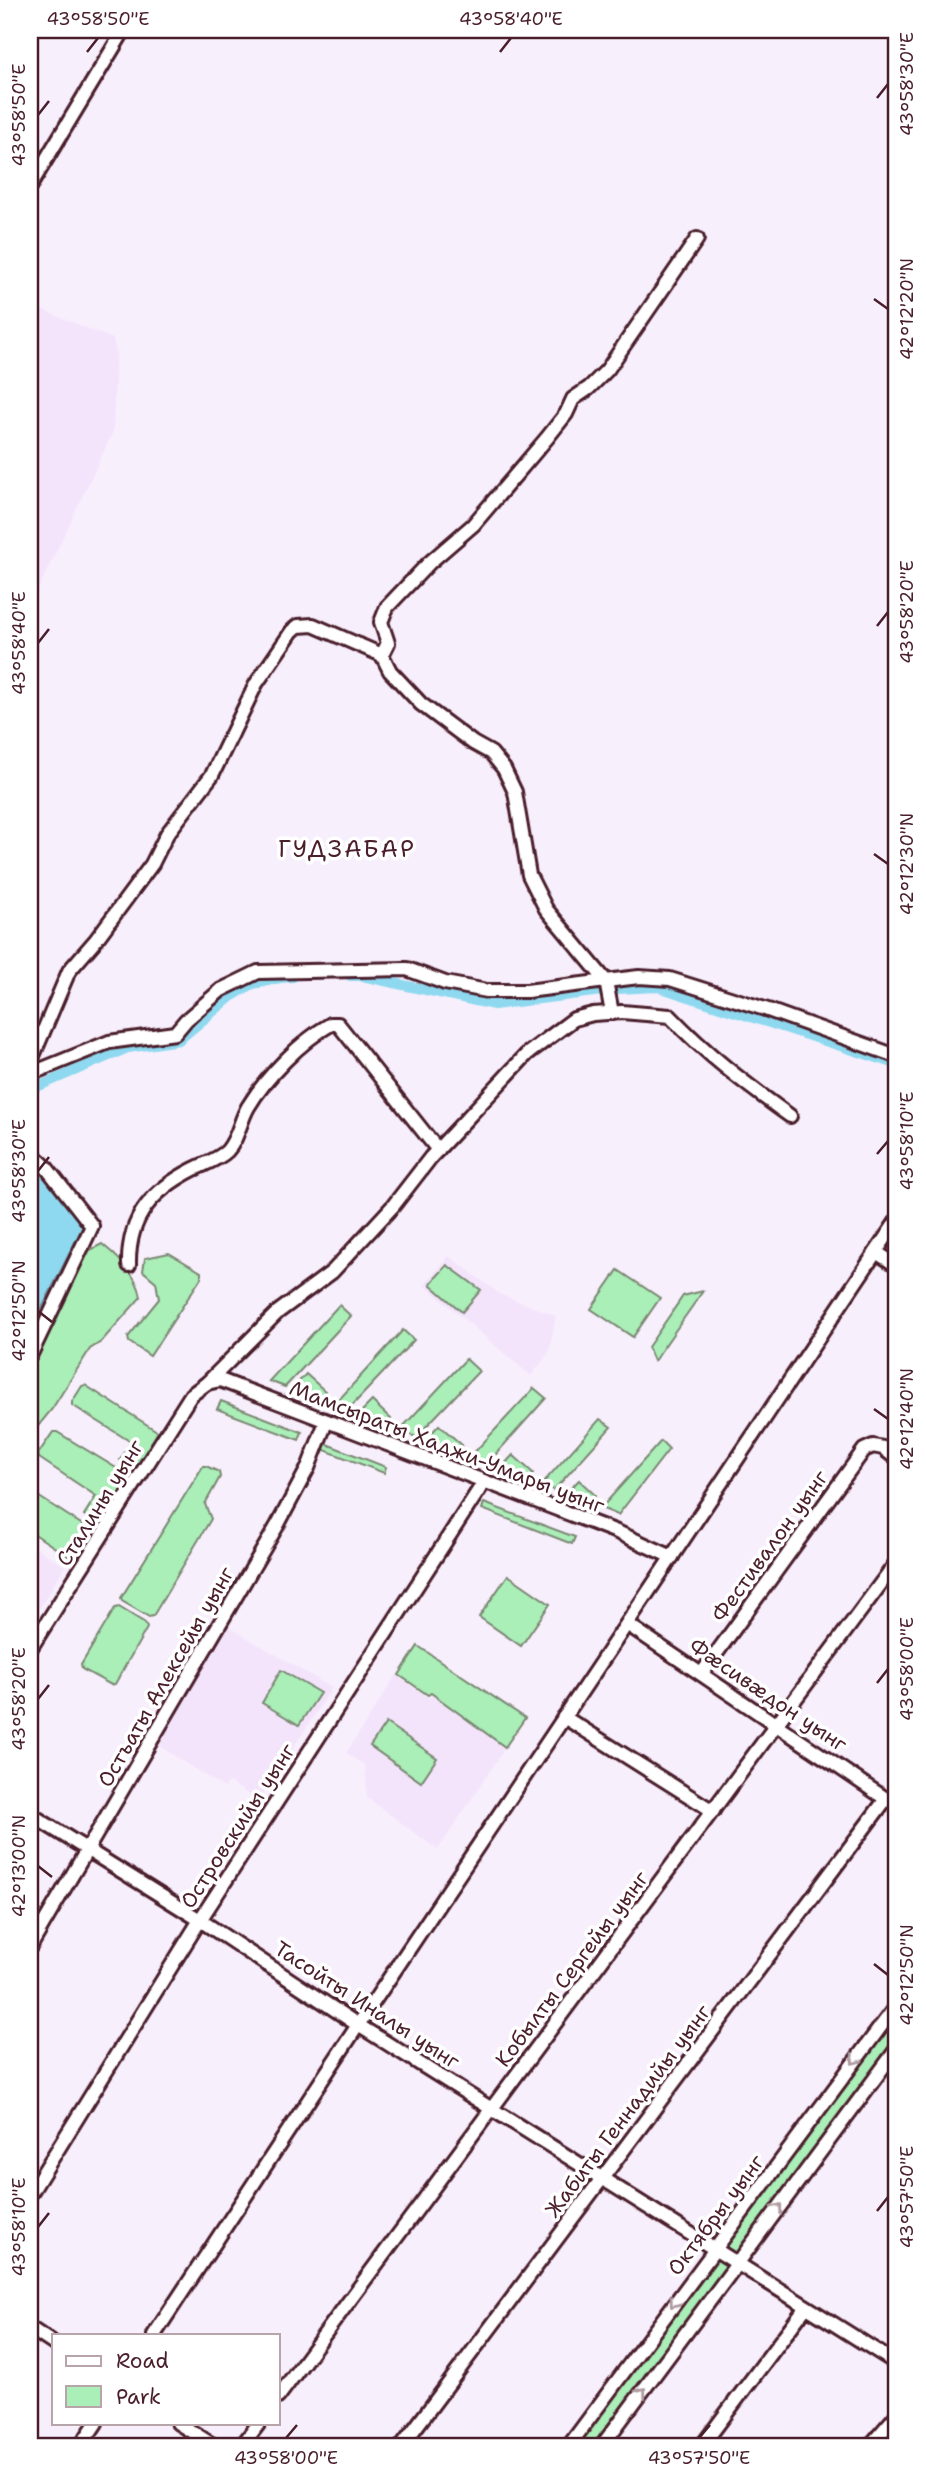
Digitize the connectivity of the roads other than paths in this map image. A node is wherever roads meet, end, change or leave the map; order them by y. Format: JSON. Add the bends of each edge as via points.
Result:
{"nodes":[{"id":1,"x":124,"y":30,"type":"edge"},
{"id":2,"x":30,"y":186,"type":"edge"},
{"id":3,"x":697,"y":239,"type":"dead end"},
{"id":4,"x":382,"y":655,"type":"junction"},
{"id":5,"x":606,"y":983,"type":"junction"},
{"id":6,"x":611,"y":1010,"type":"junction"},
{"id":7,"x":896,"y":1056,"type":"edge"},
{"id":8,"x":30,"y":1063,"type":"edge"},
{"id":9,"x":30,"y":1074,"type":"edge"},
{"id":10,"x":789,"y":1116,"type":"dead end"},
{"id":11,"x":438,"y":1150,"type":"junction"},
{"id":12,"x":31,"y":1152,"type":"edge"},
{"id":13,"x":896,"y":1222,"type":"edge"},
{"id":14,"x":876,"y":1252,"type":"junction"},
{"id":15,"x":129,"y":1265,"type":"dead end"},
{"id":16,"x":896,"y":1265,"type":"edge"},
{"id":17,"x":30,"y":1356,"type":"edge"},
{"id":18,"x":207,"y":1383,"type":"junction"},
{"id":19,"x":326,"y":1422,"type":"junction"},
{"id":20,"x":896,"y":1458,"type":"edge"},
{"id":21,"x":484,"y":1482,"type":"junction"},
{"id":22,"x":672,"y":1557,"type":"junction"},
{"id":23,"x":896,"y":1563,"type":"edge"},
{"id":24,"x":627,"y":1624,"type":"junction"},
{"id":25,"x":30,"y":1649,"type":"edge"},
{"id":26,"x":702,"y":1673,"type":"junction"},
{"id":27,"x":564,"y":1717,"type":"junction"},
{"id":28,"x":777,"y":1724,"type":"junction"},
{"id":29,"x":886,"y":1799,"type":"joint"},
{"id":30,"x":713,"y":1811,"type":"junction"},
{"id":31,"x":30,"y":1814,"type":"edge"},
{"id":32,"x":88,"y":1851,"type":"junction"},
{"id":33,"x":200,"y":1920,"type":"junction"},
{"id":34,"x":30,"y":1947,"type":"edge"},
{"id":35,"x":896,"y":2006,"type":"edge"},
{"id":36,"x":358,"y":2025,"type":"junction"},
{"id":37,"x":896,"y":2050,"type":"edge"},
{"id":38,"x":493,"y":2108,"type":"junction"},
{"id":39,"x":603,"y":2177,"type":"junction"},
{"id":40,"x":30,"y":2194,"type":"edge"},
{"id":41,"x":715,"y":2249,"type":"junction"},
{"id":42,"x":738,"y":2263,"type":"junction"},
{"id":43,"x":806,"y":2307,"type":"junction"},
{"id":44,"x":30,"y":2328,"type":"edge"},
{"id":45,"x":155,"y":2334,"type":"edge"},
{"id":46,"x":52,"y":2343,"type":"edge"},
{"id":47,"x":896,"y":2362,"type":"edge"},
{"id":48,"x":280,"y":2394,"type":"edge"},
{"id":49,"x":896,"y":2416,"type":"edge"},
{"id":50,"x":95,"y":2424,"type":"edge"},
{"id":51,"x":180,"y":2424,"type":"edge"},
{"id":52,"x":258,"y":2424,"type":"edge"},
{"id":53,"x":80,"y":2447,"type":"edge"},
{"id":54,"x":216,"y":2447,"type":"edge"},
{"id":55,"x":241,"y":2447,"type":"edge"},
{"id":56,"x":401,"y":2447,"type":"edge"},
{"id":57,"x":568,"y":2447,"type":"edge"},
{"id":58,"x":601,"y":2447,"type":"edge"},
{"id":59,"x":701,"y":2447,"type":"edge"},
{"id":60,"x":869,"y":2447,"type":"edge"}],
"edges":[{"from":1,"to":2,"type":"street"},
{"from":3,"to":4,"type":"street","via":[[607,370],[573,399],[547,438],[473,525],[387,607],[381,622],[388,643]]},
{"from":4,"to":5,"type":"street","via":[[390,671],[421,704],[492,753],[504,769],[515,792],[529,875],[546,909]]},
{"from":4,"to":8,"type":"street","via":[[313,625],[292,631],[256,684],[212,775],[167,834],[152,864],[69,971]]},
{"from":5,"to":6,"type":"street"},
{"from":5,"to":7,"type":"street","via":[[639,977],[670,979]]},
{"from":5,"to":9,"type":"street","via":[[487,991],[444,983],[407,969],[258,972],[221,990],[175,1033],[109,1042]]},
{"from":6,"to":10,"type":"street","name":"Сталины уынг","via":[[670,1016],[704,1051]]},
{"from":6,"to":11,"type":"street","name":"Сталины уынг","via":[[574,1019],[527,1054]]},
{"from":11,"to":15,"type":"street","via":[[338,1024],[331,1024],[291,1055],[255,1097],[225,1153],[155,1195],[133,1227]]},
{"from":11,"to":18,"type":"street","name":"Сталины уынг","via":[[331,1272],[278,1312]]},
{"from":12,"to":17,"type":"street","via":[[92,1226]]},
{"from":13,"to":14,"type":"street"},
{"from":14,"to":16,"type":"street"},
{"from":14,"to":22,"type":"street"},
{"from":18,"to":19,"type":"street","name":"Мамсыраты Хаджи-Умары уынг","via":[[220,1380]]},
{"from":18,"to":25,"type":"street","name":"Сталины уынг","via":[[191,1395]]},
{"from":19,"to":21,"type":"street","name":"Мамсыраты Хаджи-Умары уынг"},
{"from":19,"to":32,"type":"street","name":"Остъаты Алексейы уынг","via":[[277,1526]]},
{"from":20,"to":26,"type":"street","name":"Фестивалон уынг","via":[[883,1448],[864,1450]]},
{"from":21,"to":22,"type":"street","name":"Мамсыраты Хаджи-Умары уынг"},
{"from":21,"to":33,"type":"street","name":"Островскийы уынг"},
{"from":22,"to":24,"type":"street"},
{"from":23,"to":28,"type":"street","name":"Кобылты Сергейы уынг"},
{"from":24,"to":26,"type":"street","name":"Фæсивæдон уынг"},
{"from":24,"to":27,"type":"street"},
{"from":26,"to":28,"type":"street","name":"Фæсивæдон уынг"},
{"from":27,"to":30,"type":"street"},
{"from":27,"to":36,"type":"street"},
{"from":28,"to":29,"type":"street","name":"Фæсивæдон уынг"},
{"from":28,"to":30,"type":"street","name":"Кобылты Сергейы уынг"},
{"from":29,"to":39,"type":"street","name":"Жабиты Геннадийы уынг"},
{"from":30,"to":38,"type":"street","name":"Кобылты Сергейы уынг"},
{"from":31,"to":32,"type":"street","name":"Тасойты Иналы уынг"},
{"from":32,"to":33,"type":"street","name":"Тасойты Иналы уынг"},
{"from":32,"to":34,"type":"street","name":"Остъаты Алексейы уынг"},
{"from":33,"to":36,"type":"street","name":"Тасойты Иналы уынг"},
{"from":33,"to":40,"type":"street","name":"Островскийы уынг"},
{"from":35,"to":41,"type":"street","name":"Октябры уынг","one_way":true},
{"from":36,"to":38,"type":"street","name":"Тасойты Иналы уынг"},
{"from":36,"to":45,"type":"street"},
{"from":42,"to":37,"type":"street","one_way":true},
{"from":38,"to":39,"type":"street","name":"Тасойты Иналы уынг"},
{"from":38,"to":48,"type":"street","name":"Кобылты Сергейы уынг"},
{"from":39,"to":41,"type":"street","name":"Тасойты Иналы уынг"},
{"from":39,"to":56,"type":"street","name":"Жабиты Геннадийы уынг"},
{"from":41,"to":42,"type":"street","name":"Тасойты Иналы уынг"},
{"from":41,"to":57,"type":"street","name":"Октябры уынг","one_way":true},
{"from":42,"to":43,"type":"street","name":"Тасойты Иналы уынг"},
{"from":58,"to":42,"type":"street","one_way":true},
{"from":43,"to":47,"type":"street","name":"Тасойты Иналы уынг"},
{"from":43,"to":59,"type":"street"},
{"from":44,"to":46,"type":"street"},
{"from":49,"to":60,"type":"street"},
{"from":50,"to":53,"type":"street"},
{"from":51,"to":54,"type":"street"},
{"from":52,"to":55,"type":"street"}]}
